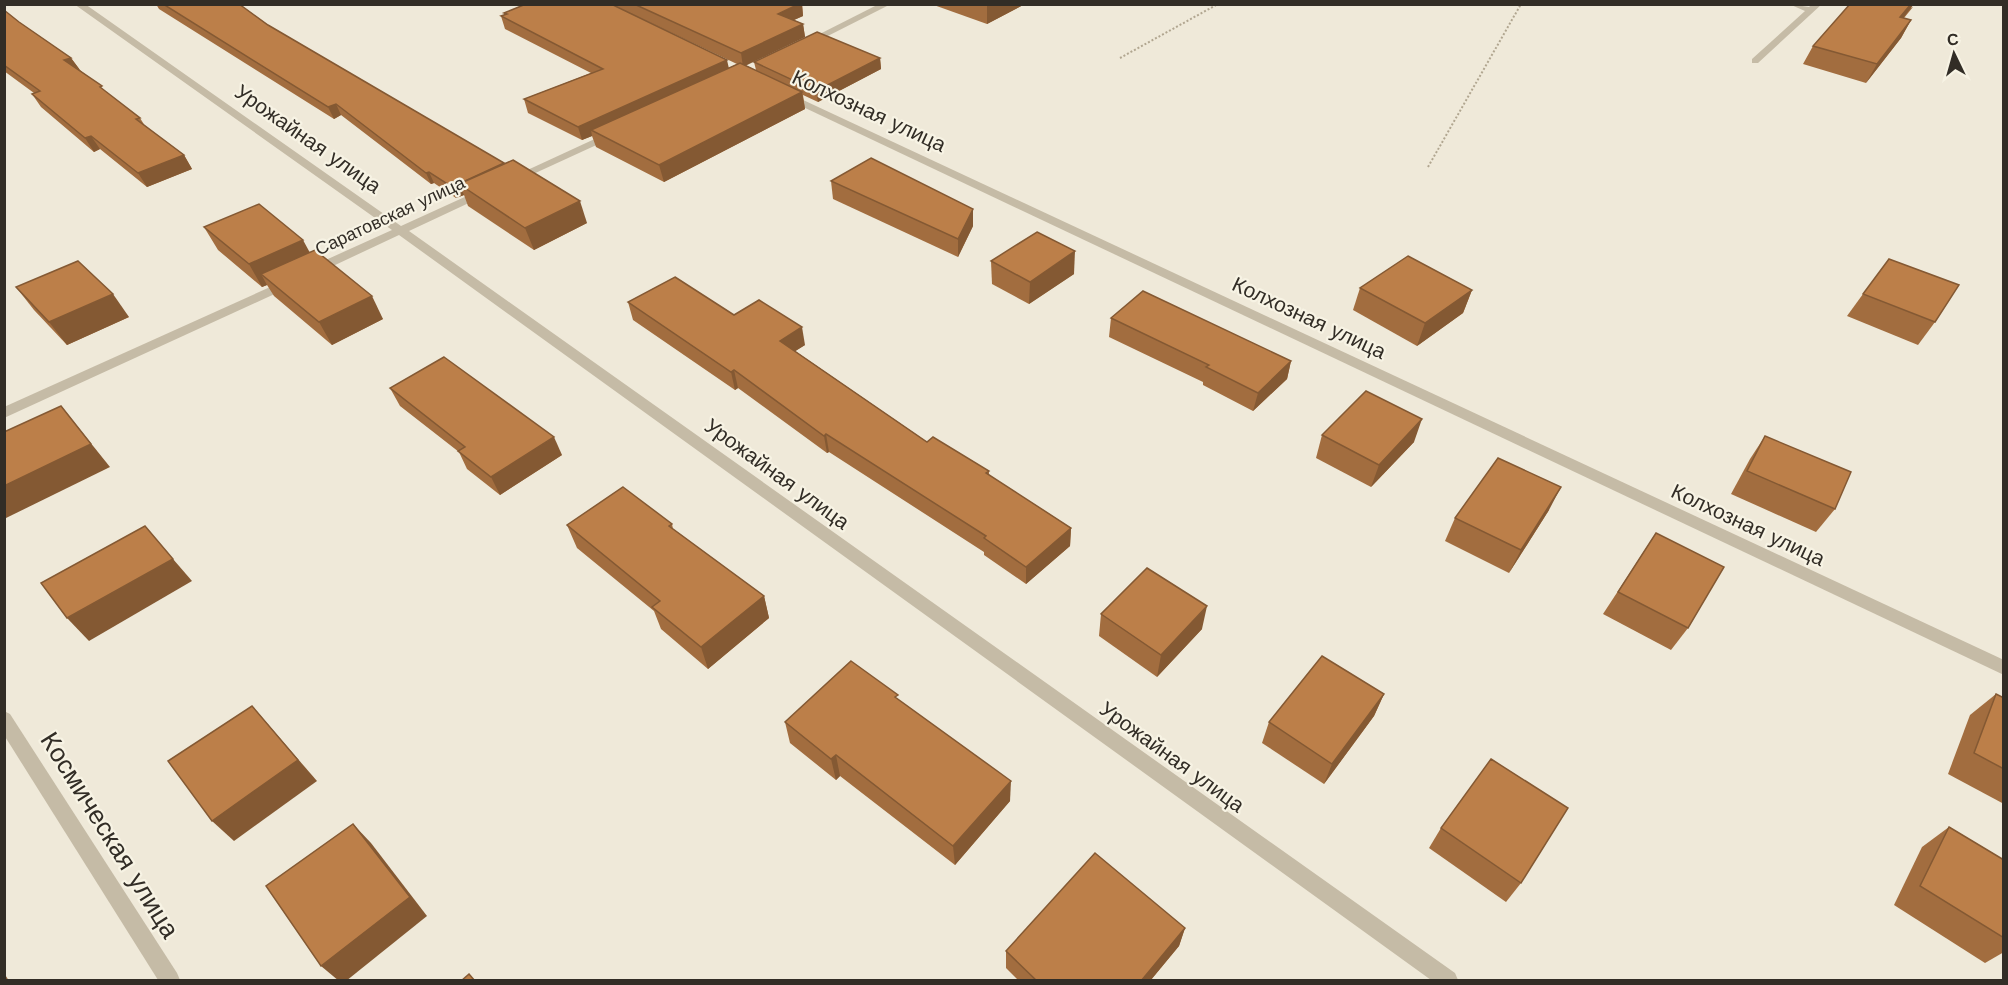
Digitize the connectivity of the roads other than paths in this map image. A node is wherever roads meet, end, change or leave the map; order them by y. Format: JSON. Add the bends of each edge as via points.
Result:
{"nodes":[{"id":1,"x":78,"y":4,"type":"edge"},
{"id":2,"x":887,"y":4,"type":"edge"},
{"id":3,"x":1793,"y":4,"type":"edge"},
{"id":4,"x":1815,"y":8,"type":"edge"},
{"id":5,"x":793,"y":49,"type":"edge"},
{"id":6,"x":1755,"y":62,"type":"dead end"},
{"id":7,"x":774,"y":90,"type":"edge"},
{"id":8,"x":624,"y":128,"type":"edge"},
{"id":9,"x":401,"y":231,"type":"junction"},
{"id":10,"x":4,"y":413,"type":"edge"},
{"id":11,"x":2004,"y":668,"type":"edge"},
{"id":12,"x":4,"y":718,"type":"edge"},
{"id":13,"x":170,"y":981,"type":"edge"},
{"id":14,"x":1448,"y":981,"type":"edge"}],
"edges":[{"from":1,"to":9,"type":"street","name":"Урожайная улица"},
{"from":2,"to":5,"type":"street"},
{"from":3,"to":4,"type":"street"},
{"from":4,"to":6,"type":"street"},
{"from":7,"to":11,"type":"street","name":"Колхозная улица"},
{"from":8,"to":9,"type":"street","name":"Саратовская улица"},
{"from":9,"to":10,"type":"street","name":"Саратовская улица"},
{"from":9,"to":14,"type":"street","name":"Урожайная улица"},
{"from":12,"to":13,"type":"street","name":"Космическая улица"}]}
